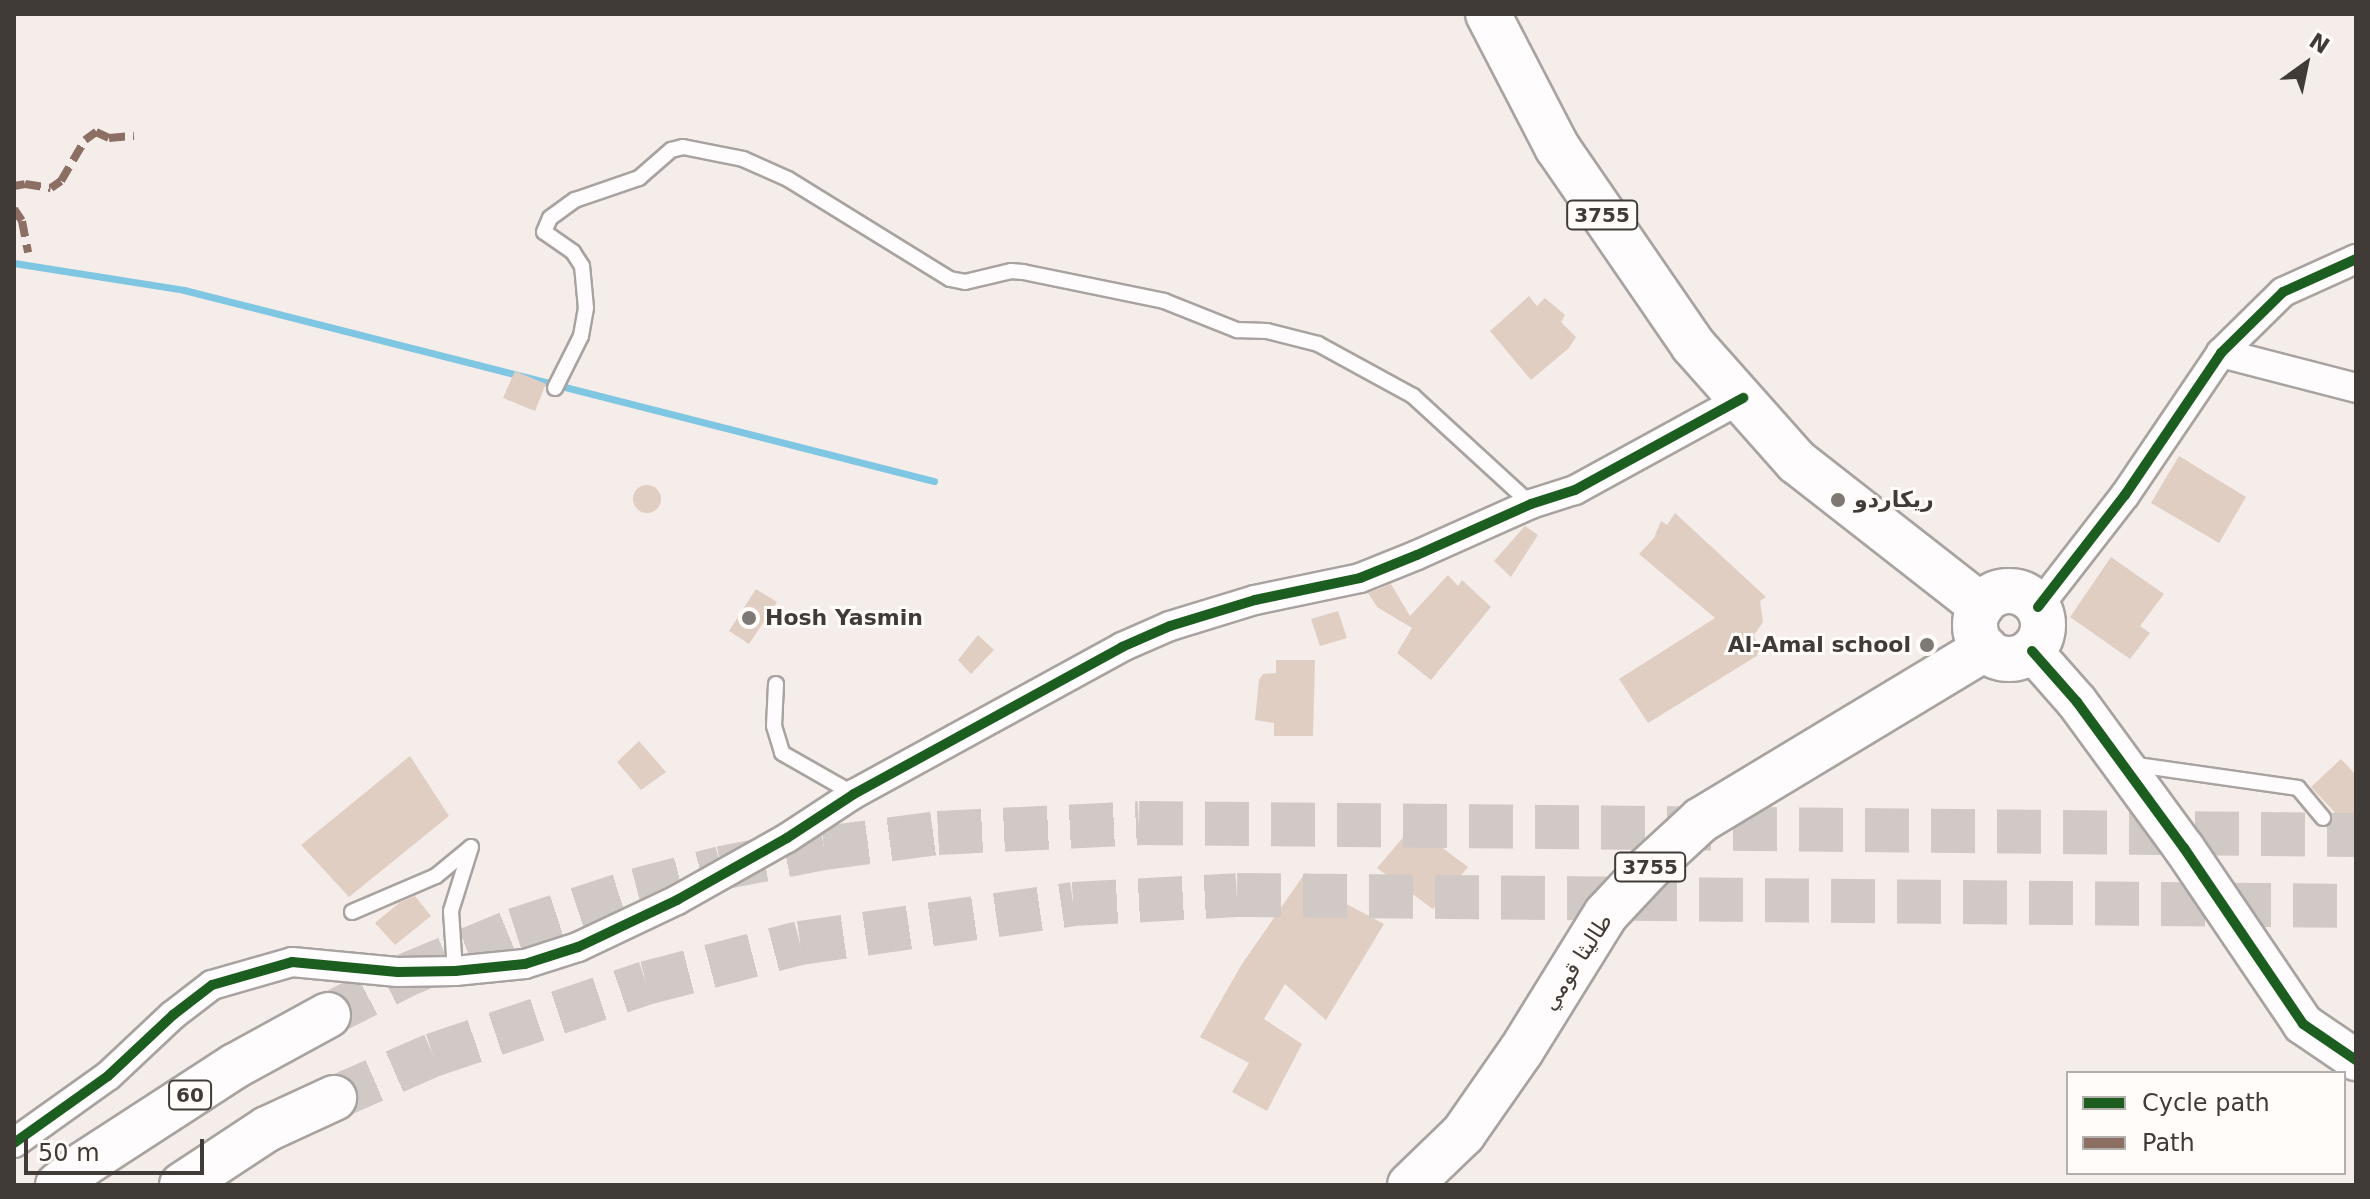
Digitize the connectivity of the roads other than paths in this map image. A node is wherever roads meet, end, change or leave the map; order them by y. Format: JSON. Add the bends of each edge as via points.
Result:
{"nodes":[{"id":1,"x":1488,"y":14,"type":"edge"},
{"id":2,"x":2356,"y":259,"type":"edge"},
{"id":3,"x":2221,"y":353,"type":"junction"},
{"id":4,"x":555,"y":388,"type":"dead end"},
{"id":5,"x":2356,"y":388,"type":"edge"},
{"id":6,"x":1743,"y":398,"type":"junction"},
{"id":7,"x":1531,"y":504,"type":"junction"},
{"id":8,"x":1981,"y":606,"type":"junction"},
{"id":9,"x":2038,"y":607,"type":"junction"},
{"id":10,"x":1985,"y":649,"type":"junction"},
{"id":11,"x":2032,"y":651,"type":"junction"},
{"id":12,"x":776,"y":684,"type":"dead end"},
{"id":13,"x":2122,"y":763,"type":"junction"},
{"id":14,"x":854,"y":794,"type":"junction"},
{"id":15,"x":2323,"y":818,"type":"dead end"},
{"id":16,"x":352,"y":912,"type":"dead end"},
{"id":17,"x":455,"y":971,"type":"junction"},
{"id":18,"x":328,"y":1015,"type":"tunnel mouth"},
{"id":19,"x":2356,"y":1060,"type":"edge"},
{"id":20,"x":334,"y":1098,"type":"tunnel mouth"},
{"id":21,"x":14,"y":1143,"type":"edge"},
{"id":22,"x":58,"y":1185,"type":"edge"},
{"id":23,"x":182,"y":1185,"type":"edge"},
{"id":24,"x":1410,"y":1185,"type":"edge"}],
"edges":[{"from":1,"to":6,"type":"main road","number":"3755","via":[[1557,147],[1693,345]]},
{"from":2,"to":3,"type":"street","via":[[2283,292]]},
{"from":3,"to":5,"type":"street"},
{"from":3,"to":9,"type":"street","via":[[2125,495]]},
{"from":4,"to":7,"type":"lane","via":[[581,336],[586,308],[582,266],[573,252],[544,232],[550,218],[575,200],[639,178],[671,150],[683,147],[743,159],[788,179],[950,279],[965,282],[1023,272],[1164,301],[1237,330],[1267,331],[1318,344],[1413,396]]},
{"from":6,"to":7,"type":"street","via":[[1575,490]]},
{"from":6,"to":8,"type":"main road","number":"3755","via":[[1797,462]]},
{"from":7,"to":14,"type":"street","via":[[1360,578],[1255,600],[1170,626]]},
{"from":8,"to":9,"type":"main road","via":[[1993,595],[2012,591]]},
{"from":8,"to":10,"type":"main road","via":[[1975,630]]},
{"from":9,"to":11,"type":"main road","via":[[2044,625]]},
{"from":10,"to":11,"type":"main road","via":[[2003,659]]},
{"from":10,"to":24,"type":"main road","name":"طاليثا قومي","number":"3755","via":[[1701,820],[1649,868],[1606,914],[1463,1134]]},
{"from":11,"to":13,"type":"street"},
{"from":12,"to":14,"type":"lane","via":[[774,726],[782,753]]},
{"from":13,"to":15,"type":"lane","via":[[2298,788]]},
{"from":13,"to":19,"type":"street","via":[[2303,1024]]},
{"from":14,"to":17,"type":"street","via":[[677,900],[578,947],[525,964]]},
{"from":16,"to":17,"type":"lane","via":[[436,876],[471,847],[451,911]]},
{"from":17,"to":21,"type":"street","via":[[398,972],[292,962],[233,976],[212,985],[108,1076]]},
{"from":18,"to":22,"type":"main road","number":"60","via":[[235,1066]]},
{"from":20,"to":23,"type":"main road","via":[[267,1129]]}]}
